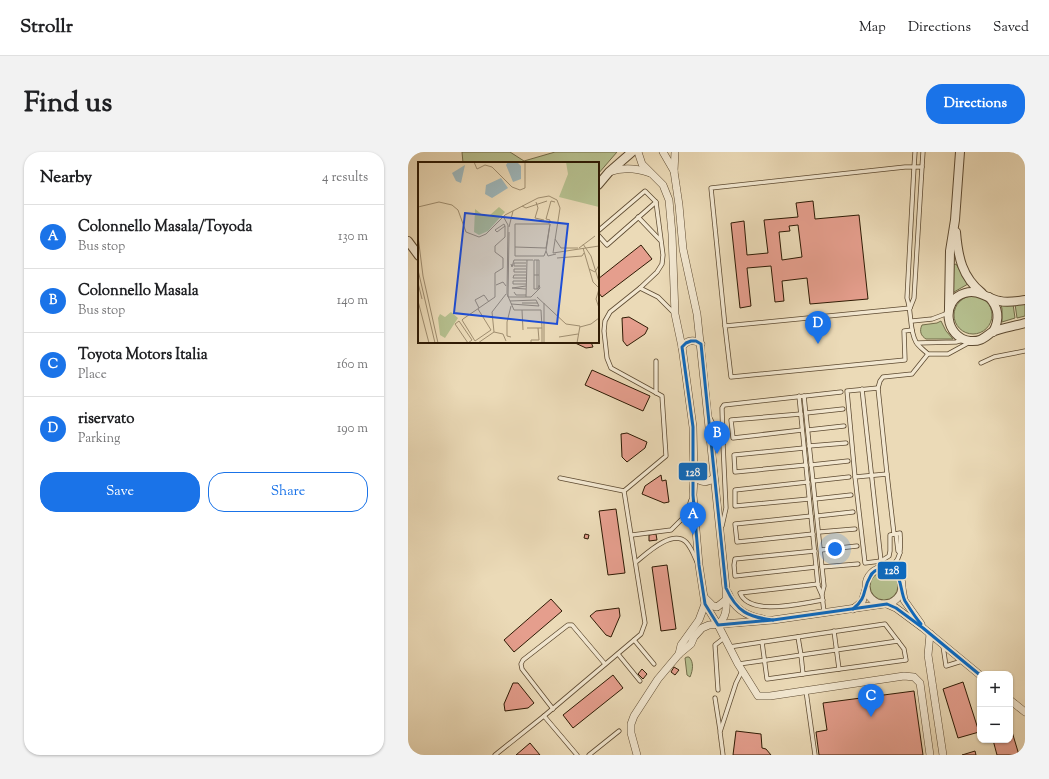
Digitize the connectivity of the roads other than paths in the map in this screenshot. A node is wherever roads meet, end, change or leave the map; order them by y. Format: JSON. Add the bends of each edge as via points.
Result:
{"nodes":[{"id":1,"x":632,"y":152,"type":"edge"},
{"id":2,"x":638,"y":152,"type":"edge"},
{"id":3,"x":663,"y":152,"type":"edge"},
{"id":4,"x":675,"y":152,"type":"edge"},
{"id":5,"x":915,"y":152,"type":"edge"},
{"id":6,"x":923,"y":152,"type":"edge"},
{"id":7,"x":960,"y":152,"type":"edge"},
{"id":8,"x":914,"y":167,"type":"junction"},
{"id":9,"x":922,"y":167,"type":"junction"},
{"id":10,"x":609,"y":172,"type":"junction"},
{"id":11,"x":674,"y":172,"type":"junction"},
{"id":12,"x":652,"y":174,"type":"junction"},
{"id":13,"x":599,"y":184,"type":"edge"},
{"id":14,"x":656,"y":202,"type":"junction"},
{"id":15,"x":638,"y":217,"type":"junction"},
{"id":16,"x":955,"y":220,"type":"junction"},
{"id":17,"x":599,"y":230,"type":"edge"},
{"id":18,"x":599,"y":236,"type":"edge"},
{"id":19,"x":408,"y":241,"type":"edge"},
{"id":20,"x":661,"y":241,"type":"junction"},
{"id":21,"x":418,"y":255,"type":"edge"},
{"id":22,"x":640,"y":288,"type":"junction"},
{"id":23,"x":986,"y":295,"type":"junction"},
{"id":24,"x":1025,"y":300,"type":"edge"},
{"id":25,"x":910,"y":308,"type":"junction"},
{"id":26,"x":949,"y":311,"type":"junction"},
{"id":27,"x":675,"y":314,"type":"junction"},
{"id":28,"x":912,"y":321,"type":"junction"},
{"id":29,"x":1025,"y":323,"type":"edge"},
{"id":30,"x":726,"y":326,"type":"junction"},
{"id":31,"x":912,"y":330,"type":"junction"},
{"id":32,"x":993,"y":332,"type":"junction"},
{"id":33,"x":968,"y":341,"type":"junction"},
{"id":34,"x":917,"y":343,"type":"junction"},
{"id":35,"x":701,"y":344,"type":"junction"},
{"id":36,"x":682,"y":347,"type":"junction"},
{"id":37,"x":1025,"y":351,"type":"edge"},
{"id":38,"x":928,"y":354,"type":"junction"},
{"id":39,"x":656,"y":361,"type":"dead end"},
{"id":40,"x":981,"y":363,"type":"dead end"},
{"id":41,"x":878,"y":388,"type":"junction"},
{"id":42,"x":862,"y":390,"type":"junction"},
{"id":43,"x":656,"y":392,"type":"junction"},
{"id":44,"x":841,"y":392,"type":"dead end"},
{"id":45,"x":799,"y":396,"type":"junction"},
{"id":46,"x":804,"y":396,"type":"junction"},
{"id":47,"x":843,"y":409,"type":"dead end"},
{"id":48,"x":806,"y":413,"type":"junction"},
{"id":49,"x":708,"y":414,"type":"junction"},
{"id":50,"x":801,"y":414,"type":"junction"},
{"id":51,"x":844,"y":426,"type":"dead end"},
{"id":52,"x":802,"y":430,"type":"junction"},
{"id":53,"x":808,"y":430,"type":"junction"},
{"id":54,"x":846,"y":443,"type":"dead end"},
{"id":55,"x":723,"y":444,"type":"junction"},
{"id":56,"x":809,"y":446,"type":"junction"},
{"id":57,"x":804,"y":448,"type":"junction"},
{"id":58,"x":848,"y":461,"type":"dead end"},
{"id":59,"x":806,"y":465,"type":"junction"},
{"id":60,"x":811,"y":465,"type":"junction"},
{"id":61,"x":888,"y":474,"type":"junction"},
{"id":62,"x":872,"y":476,"type":"junction"},
{"id":63,"x":694,"y":477,"type":"junction"},
{"id":64,"x":850,"y":477,"type":"dead end"},
{"id":65,"x":855,"y":477,"type":"junction"},
{"id":66,"x":560,"y":478,"type":"dead end"},
{"id":67,"x":714,"y":478,"type":"junction"},
{"id":68,"x":813,"y":481,"type":"junction"},
{"id":69,"x":808,"y":482,"type":"junction"},
{"id":70,"x":624,"y":491,"type":"junction"},
{"id":71,"x":693,"y":495,"type":"junction"},
{"id":72,"x":851,"y":495,"type":"dead end"},
{"id":73,"x":809,"y":499,"type":"junction"},
{"id":74,"x":815,"y":499,"type":"junction"},
{"id":75,"x":853,"y":512,"type":"dead end"},
{"id":76,"x":811,"y":516,"type":"junction"},
{"id":77,"x":817,"y":516,"type":"junction"},
{"id":78,"x":855,"y":529,"type":"dead end"},
{"id":79,"x":819,"y":532,"type":"junction"},
{"id":80,"x":720,"y":533,"type":"junction"},
{"id":81,"x":813,"y":534,"type":"junction"},
{"id":82,"x":895,"y":534,"type":"junction"},
{"id":83,"x":632,"y":535,"type":"junction"},
{"id":84,"x":857,"y":546,"type":"dead end"},
{"id":85,"x":820,"y":550,"type":"junction"},
{"id":86,"x":815,"y":551,"type":"junction"},
{"id":87,"x":881,"y":561,"type":"junction"},
{"id":88,"x":636,"y":562,"type":"junction"},
{"id":89,"x":858,"y":564,"type":"dead end"},
{"id":90,"x":699,"y":566,"type":"junction"},
{"id":91,"x":816,"y":566,"type":"junction"},
{"id":92,"x":822,"y":567,"type":"junction"},
{"id":93,"x":887,"y":569,"type":"junction"},
{"id":94,"x":818,"y":584,"type":"junction"},
{"id":95,"x":726,"y":588,"type":"junction"},
{"id":96,"x":902,"y":588,"type":"junction"},
{"id":97,"x":866,"y":589,"type":"junction"},
{"id":98,"x":704,"y":596,"type":"junction"},
{"id":99,"x":822,"y":598,"type":"junction"},
{"id":100,"x":726,"y":600,"type":"junction"},
{"id":101,"x":705,"y":604,"type":"junction"},
{"id":102,"x":886,"y":604,"type":"junction"},
{"id":103,"x":853,"y":609,"type":"junction"},
{"id":104,"x":824,"y":613,"type":"junction"},
{"id":105,"x":773,"y":620,"type":"junction"},
{"id":106,"x":718,"y":625,"type":"junction"},
{"id":107,"x":923,"y":628,"type":"junction"},
{"id":108,"x":834,"y":631,"type":"junction"},
{"id":109,"x":930,"y":634,"type":"junction"},
{"id":110,"x":798,"y":637,"type":"junction"},
{"id":111,"x":724,"y":638,"type":"junction"},
{"id":112,"x":634,"y":640,"type":"junction"},
{"id":113,"x":898,"y":641,"type":"junction"},
{"id":114,"x":762,"y":642,"type":"junction"},
{"id":115,"x":943,"y":645,"type":"junction"},
{"id":116,"x":728,"y":647,"type":"junction"},
{"id":117,"x":836,"y":650,"type":"junction"},
{"id":118,"x":618,"y":654,"type":"junction"},
{"id":119,"x":679,"y":654,"type":"junction"},
{"id":120,"x":801,"y":655,"type":"junction"},
{"id":121,"x":764,"y":660,"type":"junction"},
{"id":122,"x":962,"y":660,"type":"junction"},
{"id":123,"x":605,"y":664,"type":"junction"},
{"id":124,"x":654,"y":664,"type":"dead end"},
{"id":125,"x":738,"y":664,"type":"junction"},
{"id":126,"x":839,"y":669,"type":"junction"},
{"id":127,"x":742,"y":671,"type":"junction"},
{"id":128,"x":977,"y":672,"type":"edge"},
{"id":129,"x":803,"y":674,"type":"junction"},
{"id":130,"x":640,"y":681,"type":"dead end"},
{"id":131,"x":718,"y":690,"type":"dead end"},
{"id":132,"x":806,"y":691,"type":"junction"},
{"id":133,"x":715,"y":698,"type":"dead end"},
{"id":134,"x":1013,"y":702,"type":"edge"},
{"id":135,"x":553,"y":709,"type":"junction"},
{"id":136,"x":1025,"y":712,"type":"edge"},
{"id":137,"x":544,"y":716,"type":"junction"},
{"id":138,"x":619,"y":731,"type":"dead end"},
{"id":139,"x":720,"y":732,"type":"junction"},
{"id":140,"x":595,"y":750,"type":"junction"},
{"id":141,"x":496,"y":755,"type":"edge"},
{"id":142,"x":577,"y":755,"type":"edge"},
{"id":143,"x":589,"y":755,"type":"edge"},
{"id":144,"x":598,"y":755,"type":"edge"},
{"id":145,"x":637,"y":755,"type":"edge"},
{"id":146,"x":723,"y":755,"type":"edge"},
{"id":147,"x":815,"y":755,"type":"edge"},
{"id":148,"x":930,"y":755,"type":"edge"},
{"id":149,"x":943,"y":755,"type":"edge"}],
"edges":[{"from":1,"to":10,"type":"street"},
{"from":2,"to":12,"type":"street","via":[[642,164]]},
{"from":3,"to":11,"type":"street"},
{"from":4,"to":11,"type":"street"},
{"from":5,"to":8,"type":"lane"},
{"from":6,"to":9,"type":"lane"},
{"from":7,"to":16,"type":"street"},
{"from":8,"to":9,"type":"lane"},
{"from":8,"to":25,"type":"lane","via":[[907,298]]},
{"from":8,"to":30,"type":"lane","via":[[711,188]]},
{"from":9,"to":25,"type":"lane","via":[[914,298]]},
{"from":10,"to":12,"type":"street","via":[[629,168]]},
{"from":10,"to":13,"type":"street"},
{"from":11,"to":35,"type":"street","via":[[683,249]]},
{"from":12,"to":27,"type":"street","via":[[663,185],[669,200]]},
{"from":14,"to":15,"type":"lane"},
{"from":14,"to":17,"type":"lane","via":[[645,191]]},
{"from":14,"to":20,"type":"lane"},
{"from":15,"to":18,"type":"lane","via":[[607,245]]},
{"from":15,"to":20,"type":"lane"},
{"from":16,"to":23,"type":"street","via":[[962,268],[973,286]]},
{"from":16,"to":26,"type":"street","via":[[950,251]]},
{"from":19,"to":21,"type":"street"},
{"from":20,"to":22,"type":"lane","via":[[663,255],[660,268]]},
{"from":22,"to":27,"type":"lane","via":[[658,297]]},
{"from":22,"to":43,"type":"lane","via":[[613,308],[605,321],[607,358],[608,364],[614,370]]},
{"from":23,"to":24,"type":"street","via":[[1000,302]]},
{"from":23,"to":26,"type":"street","via":[[975,292],[962,294],[956,298]]},
{"from":23,"to":32,"type":"street","via":[[998,313],[998,322]]},
{"from":25,"to":28,"type":"lane"},
{"from":25,"to":30,"type":"lane"},
{"from":26,"to":28,"type":"lane","via":[[932,319]]},
{"from":26,"to":33,"type":"street","via":[[949,324],[952,330],[957,336]]},
{"from":27,"to":36,"type":"street"},
{"from":28,"to":31,"type":"lane"},
{"from":29,"to":32,"type":"street"},
{"from":30,"to":31,"type":"lane","via":[[731,377],[905,360],[904,331]]},
{"from":31,"to":34,"type":"lane"},
{"from":32,"to":33,"type":"street","via":[[983,339]]},
{"from":33,"to":34,"type":"lane"},
{"from":33,"to":38,"type":"lane","via":[[948,354]]},
{"from":34,"to":38,"type":"lane"},
{"from":35,"to":36,"type":"street","via":[[690,341]]},
{"from":35,"to":49,"type":"street"},
{"from":36,"to":63,"type":"street","via":[[693,427]]},
{"from":37,"to":40,"type":"lane","via":[[994,357]]},
{"from":38,"to":41,"type":"lane","via":[[912,374],[882,378]]},
{"from":39,"to":43,"type":"lane"},
{"from":41,"to":42,"type":"lane"},
{"from":41,"to":61,"type":"lane"},
{"from":42,"to":62,"type":"lane"},
{"from":42,"to":65,"type":"lane","via":[[847,391]]},
{"from":43,"to":70,"type":"lane","via":[[662,396],[666,456]]},
{"from":44,"to":46,"type":"lane"},
{"from":45,"to":46,"type":"lane"},
{"from":45,"to":50,"type":"lane"},
{"from":45,"to":55,"type":"lane","via":[[724,405]]},
{"from":46,"to":48,"type":"lane"},
{"from":47,"to":48,"type":"lane"},
{"from":48,"to":53,"type":"lane"},
{"from":49,"to":55,"type":"lane"},
{"from":49,"to":67,"type":"street"},
{"from":50,"to":52,"type":"lane"},
{"from":50,"to":52,"type":"lane","via":[[732,420],[732,426],[733,438]]},
{"from":51,"to":53,"type":"lane"},
{"from":52,"to":57,"type":"lane"},
{"from":53,"to":56,"type":"lane"},
{"from":54,"to":56,"type":"lane"},
{"from":55,"to":80,"type":"lane","via":[[726,508]]},
{"from":56,"to":60,"type":"lane"},
{"from":57,"to":59,"type":"lane"},
{"from":57,"to":59,"type":"lane","via":[[734,455],[735,472]]},
{"from":58,"to":60,"type":"lane"},
{"from":59,"to":69,"type":"lane"},
{"from":60,"to":68,"type":"lane"},
{"from":61,"to":62,"type":"lane"},
{"from":61,"to":82,"type":"lane"},
{"from":62,"to":65,"type":"lane"},
{"from":62,"to":87,"type":"lane"},
{"from":63,"to":67,"type":"street","via":[[702,482]]},
{"from":63,"to":71,"type":"street"},
{"from":64,"to":68,"type":"lane"},
{"from":65,"to":87,"type":"lane","via":[[866,563]]},
{"from":66,"to":70,"type":"lane"},
{"from":67,"to":80,"type":"street"},
{"from":68,"to":74,"type":"lane"},
{"from":69,"to":73,"type":"lane"},
{"from":69,"to":73,"type":"lane","via":[[735,490],[735,506]]},
{"from":70,"to":83,"type":"lane"},
{"from":71,"to":83,"type":"lane","via":[[686,515],[672,530]]},
{"from":71,"to":90,"type":"street"},
{"from":72,"to":74,"type":"lane"},
{"from":73,"to":76,"type":"lane"},
{"from":74,"to":77,"type":"lane"},
{"from":75,"to":77,"type":"lane"},
{"from":76,"to":81,"type":"lane"},
{"from":76,"to":81,"type":"lane","via":[[736,524],[737,542]]},
{"from":77,"to":79,"type":"lane"},
{"from":78,"to":79,"type":"lane"},
{"from":79,"to":85,"type":"lane"},
{"from":80,"to":95,"type":"street"},
{"from":81,"to":86,"type":"lane"},
{"from":82,"to":87,"type":"lane","via":[[890,554]]},
{"from":82,"to":93,"type":"lane","via":[[901,551],[896,561]]},
{"from":83,"to":88,"type":"lane"},
{"from":84,"to":85,"type":"lane"},
{"from":85,"to":92,"type":"lane"},
{"from":86,"to":91,"type":"lane"},
{"from":86,"to":91,"type":"lane","via":[[735,559],[734,570],[735,576]]},
{"from":88,"to":90,"type":"lane","via":[[660,544],[678,538],[686,542]]},
{"from":88,"to":112,"type":"lane","via":[[645,623],[641,634]]},
{"from":89,"to":92,"type":"lane"},
{"from":90,"to":98,"type":"street"},
{"from":91,"to":94,"type":"lane"},
{"from":92,"to":99,"type":"lane"},
{"from":93,"to":96,"type":"street","via":[[898,576]]},
{"from":93,"to":97,"type":"street","via":[[878,570],[870,575]]},
{"from":94,"to":99,"type":"lane"},
{"from":94,"to":99,"type":"lane","via":[[740,593],[746,602],[760,607],[774,607]]},
{"from":95,"to":100,"type":"street"},
{"from":95,"to":105,"type":"street","via":[[731,600],[744,613]]},
{"from":96,"to":102,"type":"street","via":[[898,598]]},
{"from":96,"to":107,"type":"street","via":[[904,600]]},
{"from":97,"to":102,"type":"street","via":[[875,602]]},
{"from":97,"to":103,"type":"street","via":[[862,602]]},
{"from":98,"to":100,"type":"street","via":[[718,607]]},
{"from":98,"to":101,"type":"street"},
{"from":99,"to":104,"type":"lane"},
{"from":100,"to":106,"type":"street","via":[[727,613]]},
{"from":101,"to":106,"type":"street"},
{"from":101,"to":119,"type":"street","via":[[699,620],[681,645]]},
{"from":102,"to":103,"type":"street"},
{"from":102,"to":107,"type":"street","via":[[896,608]]},
{"from":103,"to":104,"type":"street"},
{"from":104,"to":105,"type":"street"},
{"from":105,"to":106,"type":"street"},
{"from":106,"to":111,"type":"street"},
{"from":106,"to":119,"type":"street","via":[[702,628],[691,644]]},
{"from":107,"to":109,"type":"street"},
{"from":108,"to":110,"type":"lane"},
{"from":108,"to":113,"type":"lane","via":[[885,624]]},
{"from":108,"to":117,"type":"lane"},
{"from":109,"to":115,"type":"street"},
{"from":109,"to":149,"type":"street","via":[[928,654]]},
{"from":110,"to":114,"type":"lane"},
{"from":110,"to":120,"type":"lane"},
{"from":111,"to":116,"type":"street"},
{"from":111,"to":131,"type":"lane","via":[[715,645]]},
{"from":112,"to":118,"type":"lane"},
{"from":112,"to":124,"type":"lane"},
{"from":113,"to":117,"type":"lane"},
{"from":113,"to":126,"type":"lane","via":[[904,649],[906,660]]},
{"from":114,"to":116,"type":"lane"},
{"from":114,"to":121,"type":"lane"},
{"from":115,"to":122,"type":"street"},
{"from":115,"to":122,"type":"lane","via":[[946,666]]},
{"from":116,"to":125,"type":"street"},
{"from":117,"to":120,"type":"lane"},
{"from":117,"to":126,"type":"lane"},
{"from":118,"to":123,"type":"lane"},
{"from":118,"to":130,"type":"lane"},
{"from":119,"to":145,"type":"street","via":[[658,679],[634,716],[631,733]]},
{"from":120,"to":121,"type":"lane"},
{"from":120,"to":129,"type":"lane"},
{"from":121,"to":125,"type":"lane"},
{"from":121,"to":129,"type":"lane","via":[[767,679]]},
{"from":122,"to":128,"type":"street"},
{"from":123,"to":135,"type":"lane"},
{"from":123,"to":135,"type":"lane","via":[[572,625],[568,625],[523,660],[522,669]]},
{"from":125,"to":127,"type":"street"},
{"from":126,"to":129,"type":"lane"},
{"from":127,"to":132,"type":"street","via":[[758,696]]},
{"from":127,"to":139,"type":"lane"},
{"from":132,"to":147,"type":"lane"},
{"from":132,"to":148,"type":"street","via":[[904,676],[914,677],[920,683]]},
{"from":133,"to":139,"type":"lane"},
{"from":134,"to":136,"type":"street"},
{"from":135,"to":137,"type":"lane"},
{"from":137,"to":141,"type":"lane"},
{"from":137,"to":142,"type":"lane"},
{"from":138,"to":140,"type":"lane"},
{"from":139,"to":146,"type":"lane"},
{"from":140,"to":143,"type":"lane"},
{"from":140,"to":144,"type":"lane"}]}
